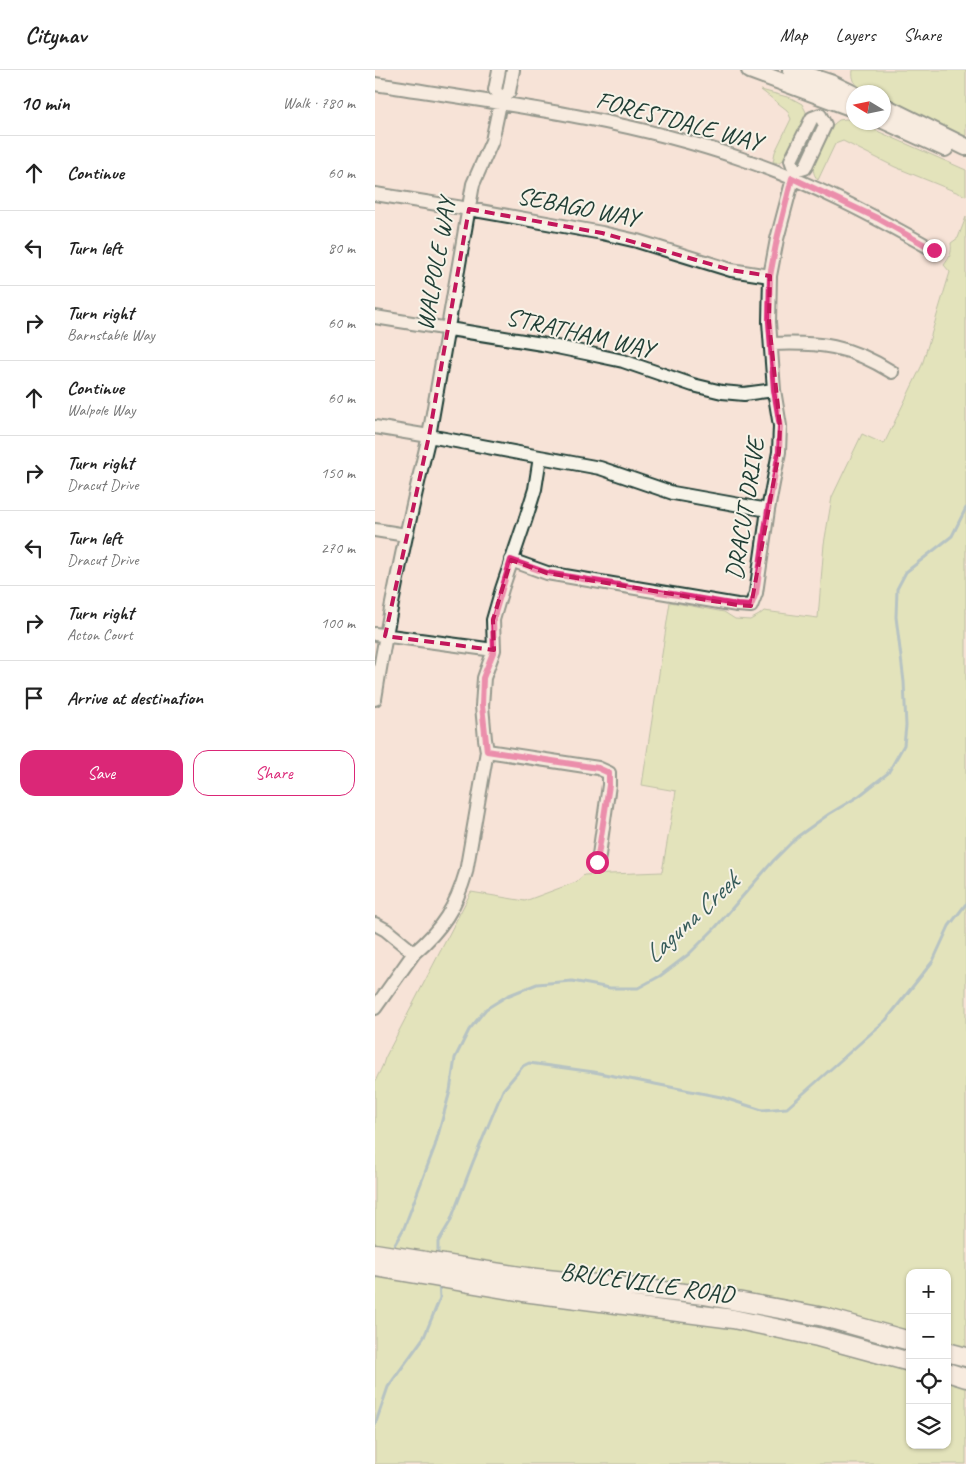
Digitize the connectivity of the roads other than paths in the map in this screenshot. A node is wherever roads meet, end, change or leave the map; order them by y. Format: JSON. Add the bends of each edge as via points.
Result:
{"nodes":[{"id":1,"x":499,"y":70,"type":"edge"},
{"id":2,"x":513,"y":70,"type":"edge"},
{"id":3,"x":750,"y":70,"type":"edge"},
{"id":4,"x":791,"y":70,"type":"edge"},
{"id":5,"x":833,"y":76,"type":"edge"},
{"id":6,"x":375,"y":84,"type":"edge"},
{"id":7,"x":846,"y":88,"type":"edge"},
{"id":8,"x":825,"y":98,"type":"junction"},
{"id":9,"x":500,"y":101,"type":"junction"},
{"id":10,"x":846,"y":106,"type":"edge"},
{"id":11,"x":891,"y":110,"type":"edge"},
{"id":12,"x":891,"y":124,"type":"edge"},
{"id":13,"x":966,"y":147,"type":"edge"},
{"id":14,"x":966,"y":158,"type":"edge"},
{"id":15,"x":793,"y":175,"type":"junction"},
{"id":16,"x":375,"y":194,"type":"edge"},
{"id":17,"x":469,"y":209,"type":"junction"},
{"id":18,"x":934,"y":250,"type":"dead end"},
{"id":19,"x":770,"y":276,"type":"junction"},
{"id":20,"x":375,"y":317,"type":"edge"},
{"id":21,"x":448,"y":329,"type":"junction"},
{"id":22,"x":771,"y":344,"type":"junction"},
{"id":23,"x":892,"y":372,"type":"dead end"},
{"id":24,"x":774,"y":390,"type":"junction"},
{"id":25,"x":375,"y":427,"type":"edge"},
{"id":26,"x":429,"y":436,"type":"junction"},
{"id":27,"x":540,"y":457,"type":"junction"},
{"id":28,"x":768,"y":510,"type":"junction"},
{"id":29,"x":375,"y":530,"type":"edge"},
{"id":30,"x":406,"y":535,"type":"junction"},
{"id":31,"x":511,"y":560,"type":"junction"},
{"id":32,"x":380,"y":635,"type":"edge"},
{"id":33,"x":494,"y":650,"type":"junction"},
{"id":34,"x":375,"y":699,"type":"edge"},
{"id":35,"x":487,"y":751,"type":"junction"},
{"id":36,"x":597,"y":862,"type":"dead end"},
{"id":37,"x":375,"y":924,"type":"edge"},
{"id":38,"x":414,"y":953,"type":"junction"},
{"id":39,"x":375,"y":1008,"type":"edge"},
{"id":40,"x":375,"y":1253,"type":"edge"},
{"id":41,"x":375,"y":1266,"type":"edge"},
{"id":42,"x":457,"y":1274,"type":"junction"},
{"id":43,"x":906,"y":1340,"type":"edge"},
{"id":44,"x":951,"y":1353,"type":"edge"},
{"id":45,"x":966,"y":1357,"type":"edge"},
{"id":46,"x":906,"y":1361,"type":"edge"},
{"id":47,"x":951,"y":1373,"type":"edge"},
{"id":48,"x":966,"y":1378,"type":"edge"}],
"edges":[{"from":1,"to":9,"type":"street","via":[[495,90]]},
{"from":2,"to":9,"type":"street","via":[[509,92]]},
{"from":3,"to":8,"type":"street"},
{"from":4,"to":5,"type":"street"},
{"from":5,"to":7,"type":"street"},
{"from":5,"to":8,"type":"street"},
{"from":6,"to":9,"type":"street","name":"FORESTDALE WAY"},
{"from":8,"to":10,"type":"street"},
{"from":8,"to":15,"type":"street","via":[[820,115],[825,125],[805,168]]},
{"from":9,"to":15,"type":"street","name":"FORESTDALE WAY","via":[[675,138]]},
{"from":9,"to":17,"type":"street","name":"WALPOLE WAY","via":[[491,141],[473,184]]},
{"from":11,"to":13,"type":"street"},
{"from":12,"to":14,"type":"street"},
{"from":15,"to":18,"type":"street","name":"FORESTDALE WAY"},
{"from":15,"to":19,"type":"street","name":"DRACUT DRIVE"},
{"from":16,"to":17,"type":"street","name":"SEBAGO WAY"},
{"from":17,"to":19,"type":"street","name":"SEBAGO WAY","via":[[602,233],[731,270]]},
{"from":17,"to":21,"type":"street","name":"WALPOLE WAY"},
{"from":19,"to":22,"type":"street","name":"DRACUT DRIVE"},
{"from":20,"to":21,"type":"street","name":"STRATHAM WAY"},
{"from":21,"to":24,"type":"street","name":"STRATHAM WAY","via":[[623,361],[722,392],[744,394]]},
{"from":21,"to":26,"type":"street","name":"WALPOLE WAY"},
{"from":22,"to":23,"type":"street","via":[[821,344],[843,349],[875,361]]},
{"from":22,"to":24,"type":"street","name":"DRACUT DRIVE"},
{"from":24,"to":28,"type":"street","name":"DRACUT DRIVE","via":[[780,426],[779,452]]},
{"from":25,"to":26,"type":"street"},
{"from":26,"to":27,"type":"street"},
{"from":26,"to":30,"type":"street","name":"WALPOLE WAY"},
{"from":27,"to":28,"type":"street","via":[[600,468],[673,493]]},
{"from":27,"to":31,"type":"street","via":[[535,489]]},
{"from":28,"to":31,"type":"street","name":"DRACUT DRIVE","via":[[756,593],[751,606],[547,573]]},
{"from":29,"to":30,"type":"street"},
{"from":30,"to":32,"type":"street","name":"WALPOLE WAY"},
{"from":31,"to":33,"type":"street","via":[[493,620]]},
{"from":32,"to":33,"type":"street"},
{"from":32,"to":34,"type":"street","name":"WALPOLE WAY"},
{"from":33,"to":35,"type":"street","via":[[483,678],[482,706]]},
{"from":35,"to":36,"type":"street","via":[[598,768],[609,773]]},
{"from":35,"to":38,"type":"street","via":[[461,890],[443,922]]},
{"from":37,"to":38,"type":"street"},
{"from":38,"to":39,"type":"street"},
{"from":40,"to":42,"type":"main road","name":"BRUCEVILLE ROAD"},
{"from":41,"to":42,"type":"main road","name":"BRUCEVILLE ROAD"},
{"from":42,"to":43,"type":"main road","name":"BRUCEVILLE ROAD","via":[[527,1277],[704,1295],[823,1317]]},
{"from":42,"to":46,"type":"main road","name":"BRUCEVILLE ROAD","via":[[532,1293],[733,1319],[819,1337]]},
{"from":44,"to":45,"type":"main road"},
{"from":47,"to":48,"type":"main road"}]}
